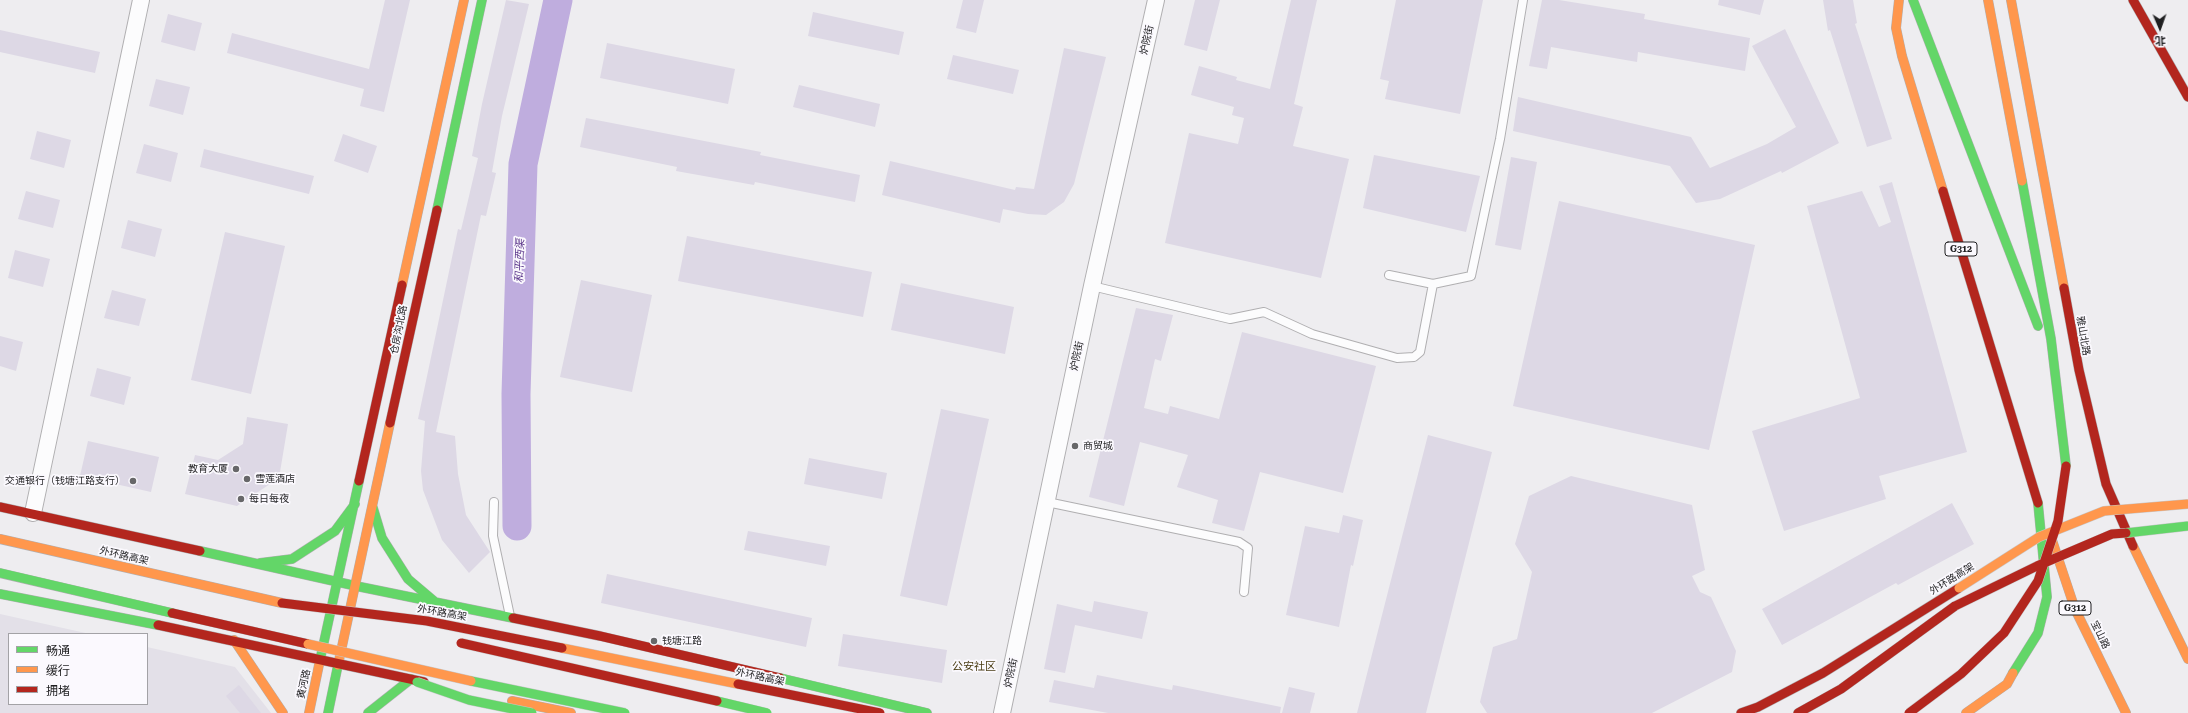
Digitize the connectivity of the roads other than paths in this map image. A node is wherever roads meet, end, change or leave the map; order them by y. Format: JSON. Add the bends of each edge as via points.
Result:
{"nodes":[{"id":1,"x":141,"y":0,"type":"edge"},
{"id":2,"x":464,"y":0,"type":"edge"},
{"id":3,"x":482,"y":0,"type":"edge"},
{"id":4,"x":1156,"y":0,"type":"edge"},
{"id":5,"x":1523,"y":0,"type":"edge"},
{"id":6,"x":1899,"y":0,"type":"edge"},
{"id":7,"x":1914,"y":0,"type":"edge"},
{"id":8,"x":1988,"y":0,"type":"edge"},
{"id":9,"x":2011,"y":0,"type":"edge"},
{"id":10,"x":2137,"y":1,"type":"edge"},
{"id":11,"x":2188,"y":97,"type":"edge"},
{"id":12,"x":1388,"y":275,"type":"dead end"},
{"id":13,"x":1433,"y":284,"type":"junction"},
{"id":14,"x":1092,"y":286,"type":"junction"},
{"id":15,"x":2056,"y":378,"type":"junction"},
{"id":16,"x":2037,"y":497,"type":"junction"},
{"id":17,"x":494,"y":502,"type":"dead end"},
{"id":18,"x":1047,"y":502,"type":"junction"},
{"id":19,"x":355,"y":504,"type":"junction"},
{"id":20,"x":2188,"y":504,"type":"edge"},
{"id":21,"x":0,"y":507,"type":"edge"},
{"id":22,"x":373,"y":508,"type":"junction"},
{"id":23,"x":33,"y":513,"type":"junction"},
{"id":24,"x":2188,"y":526,"type":"edge"},
{"id":25,"x":0,"y":539,"type":"edge"},
{"id":26,"x":259,"y":564,"type":"junction"},
{"id":27,"x":0,"y":573,"type":"edge"},
{"id":28,"x":338,"y":582,"type":"junction"},
{"id":29,"x":356,"y":586,"type":"junction"},
{"id":30,"x":1244,"y":592,"type":"dead end"},
{"id":31,"x":0,"y":594,"type":"edge"},
{"id":32,"x":434,"y":601,"type":"junction"},
{"id":33,"x":282,"y":603,"type":"junction"},
{"id":34,"x":510,"y":617,"type":"junction"},
{"id":35,"x":383,"y":625,"type":"dead end"},
{"id":36,"x":234,"y":640,"type":"junction"},
{"id":37,"x":453,"y":641,"type":"dead end"},
{"id":38,"x":308,"y":644,"type":"junction"},
{"id":39,"x":2188,"y":659,"type":"edge"},
{"id":40,"x":320,"y":660,"type":"junction"},
{"id":41,"x":338,"y":665,"type":"junction"},
{"id":42,"x":411,"y":679,"type":"junction"},
{"id":43,"x":481,"y":694,"type":"junction"},
{"id":44,"x":283,"y":713,"type":"edge"},
{"id":45,"x":309,"y":713,"type":"edge"},
{"id":46,"x":328,"y":713,"type":"edge"},
{"id":47,"x":368,"y":713,"type":"edge"},
{"id":48,"x":476,"y":713,"type":"edge"},
{"id":49,"x":532,"y":713,"type":"edge"},
{"id":50,"x":571,"y":713,"type":"edge"},
{"id":51,"x":625,"y":713,"type":"edge"},
{"id":52,"x":767,"y":713,"type":"edge"},
{"id":53,"x":880,"y":713,"type":"edge"},
{"id":54,"x":927,"y":713,"type":"edge"},
{"id":55,"x":1002,"y":713,"type":"edge"},
{"id":56,"x":1741,"y":713,"type":"edge"},
{"id":57,"x":1798,"y":713,"type":"edge"},
{"id":58,"x":1909,"y":713,"type":"edge"},
{"id":59,"x":1966,"y":713,"type":"edge"},
{"id":60,"x":2126,"y":713,"type":"edge"}],
"edges":[{"from":1,"to":23,"type":"street"},
{"from":2,"to":19,"type":"main road","name":"仓房沟北路"},
{"from":3,"to":22,"type":"main road","name":"仓房沟北路"},
{"from":4,"to":14,"type":"street","name":"炉院街"},
{"from":5,"to":13,"type":"lane","via":[[1500,139],[1471,276]]},
{"from":6,"to":16,"type":"main road","number":"G312","via":[[1896,28],[1902,56]]},
{"from":7,"to":15,"type":"main road"},
{"from":8,"to":15,"type":"main road","via":[[2051,338]]},
{"from":9,"to":39,"type":"main road","name":"雅山北路","via":[[2079,370],[2106,484],[2149,582]]},
{"from":10,"to":11,"type":"main road"},
{"from":12,"to":13,"type":"lane"},
{"from":13,"to":14,"type":"lane","via":[[1420,352],[1414,357],[1397,358],[1312,334],[1264,312],[1230,319]]},
{"from":14,"to":18,"type":"street","name":"炉院街"},
{"from":15,"to":58,"type":"main road","bridge":true,"via":[[2066,466],[2058,521],[2038,581],[2004,633],[1960,674]]},
{"from":16,"to":59,"type":"main road","via":[[2047,597],[2038,633],[2007,684]]},
{"from":16,"to":60,"type":"main road","name":"宝山路","number":"G312","via":[[2075,609]]},
{"from":17,"to":34,"type":"lane","via":[[493,536]]},
{"from":18,"to":30,"type":"lane","via":[[1239,542],[1248,548]]},
{"from":18,"to":55,"type":"street","name":"炉院街"},
{"from":19,"to":26,"type":"main road","via":[[335,531],[292,559]]},
{"from":19,"to":28,"type":"main road","name":"仓房沟北路"},
{"from":20,"to":56,"type":"main road","name":"外环路高架","bridge":true,"via":[[2104,511],[2039,537],[1823,673],[1758,707]]},
{"from":21,"to":23,"type":"main road"},
{"from":22,"to":29,"type":"main road","name":"仓房沟北路"},
{"from":22,"to":32,"type":"main road","via":[[382,538],[408,579]]},
{"from":23,"to":26,"type":"main road"},
{"from":24,"to":57,"type":"main road","bridge":true,"via":[[2112,534],[2037,566],[1956,606],[1841,689]]},
{"from":25,"to":33,"type":"main road","name":"外环路高架"},
{"from":26,"to":28,"type":"main road"},
{"from":27,"to":38,"type":"main road"},
{"from":28,"to":29,"type":"main road"},
{"from":28,"to":40,"type":"main road","name":"仓房沟北路"},
{"from":29,"to":32,"type":"main road"},
{"from":29,"to":41,"type":"main road","name":"仓房沟北路"},
{"from":31,"to":36,"type":"main road"},
{"from":32,"to":34,"type":"main road"},
{"from":33,"to":35,"type":"main road","bridge":true},
{"from":33,"to":53,"type":"main road","name":"外环路高架","bridge":true,"via":[[427,621]]},
{"from":34,"to":54,"type":"main road"},
{"from":36,"to":40,"type":"main road"},
{"from":36,"to":44,"type":"main road"},
{"from":37,"to":52,"type":"main road","bridge":true},
{"from":38,"to":49,"type":"main road","bridge":true,"via":[[469,700]]},
{"from":38,"to":51,"type":"main road","bridge":true},
{"from":40,"to":41,"type":"main road"},
{"from":40,"to":45,"type":"main road","name":"黄河路"},
{"from":41,"to":42,"type":"main road"},
{"from":41,"to":46,"type":"main road"},
{"from":42,"to":43,"type":"main road"},
{"from":42,"to":47,"type":"main road"},
{"from":43,"to":48,"type":"lane"},
{"from":43,"to":50,"type":"main road"}]}
